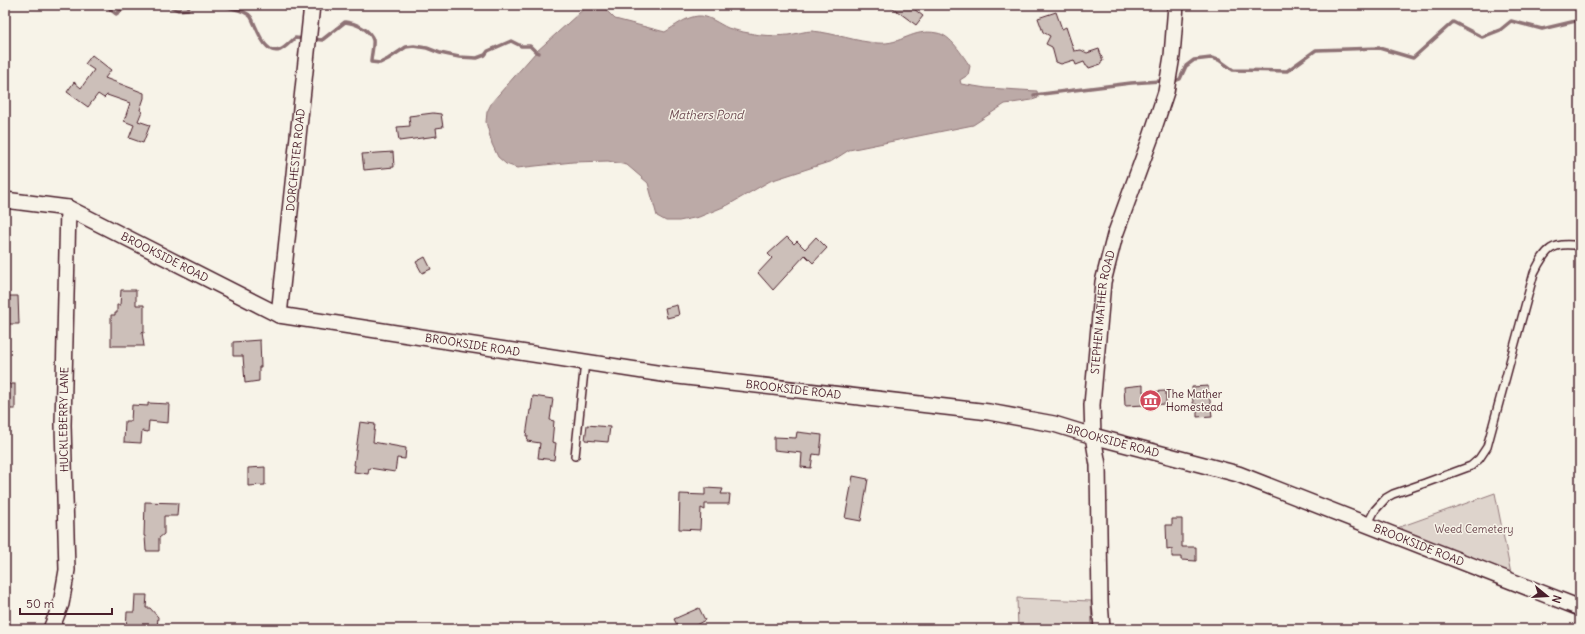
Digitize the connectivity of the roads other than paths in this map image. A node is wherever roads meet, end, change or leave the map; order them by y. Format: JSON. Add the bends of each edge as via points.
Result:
{"nodes":[{"id":1,"x":312,"y":5,"type":"edge"},
{"id":2,"x":1176,"y":5,"type":"edge"},
{"id":3,"x":5,"y":200,"type":"edge"},
{"id":4,"x":68,"y":208,"type":"junction"},
{"id":5,"x":1580,"y":246,"type":"edge"},
{"id":6,"x":279,"y":315,"type":"junction"},
{"id":7,"x":585,"y":362,"type":"junction"},
{"id":8,"x":1093,"y":436,"type":"junction"},
{"id":9,"x":575,"y":456,"type":"dead end"},
{"id":10,"x":1367,"y":525,"type":"junction"},
{"id":11,"x":1580,"y":608,"type":"edge"},
{"id":12,"x":51,"y":629,"type":"edge"},
{"id":13,"x":1102,"y":629,"type":"edge"}],
"edges":[{"from":1,"to":6,"type":"street","name":"DORCHESTER ROAD"},
{"from":2,"to":8,"type":"street","name":"STEPHEN MATHER ROAD","via":[[1166,92],[1105,270],[1092,404]]},
{"from":3,"to":4,"type":"street","name":"BROOKSIDE ROAD"},
{"from":4,"to":6,"type":"street","name":"BROOKSIDE ROAD"},
{"from":4,"to":12,"type":"street","name":"HUCKLEBERRY LANE","via":[[63,425],[67,570],[61,604]]},
{"from":5,"to":10,"type":"lane","via":[[1554,246],[1541,259],[1534,273],[1487,448],[1479,459],[1470,466],[1386,498],[1375,510]]},
{"from":6,"to":7,"type":"street","name":"BROOKSIDE ROAD"},
{"from":7,"to":8,"type":"street","name":"BROOKSIDE ROAD","via":[[669,375],[989,412],[1054,424]]},
{"from":7,"to":9,"type":"lane"},
{"from":8,"to":10,"type":"street","name":"BROOKSIDE ROAD","via":[[1238,474]]},
{"from":8,"to":13,"type":"street","name":"STEPHEN MATHER ROAD","via":[[1098,465]]},
{"from":10,"to":11,"type":"street","name":"BROOKSIDE ROAD"}]}
